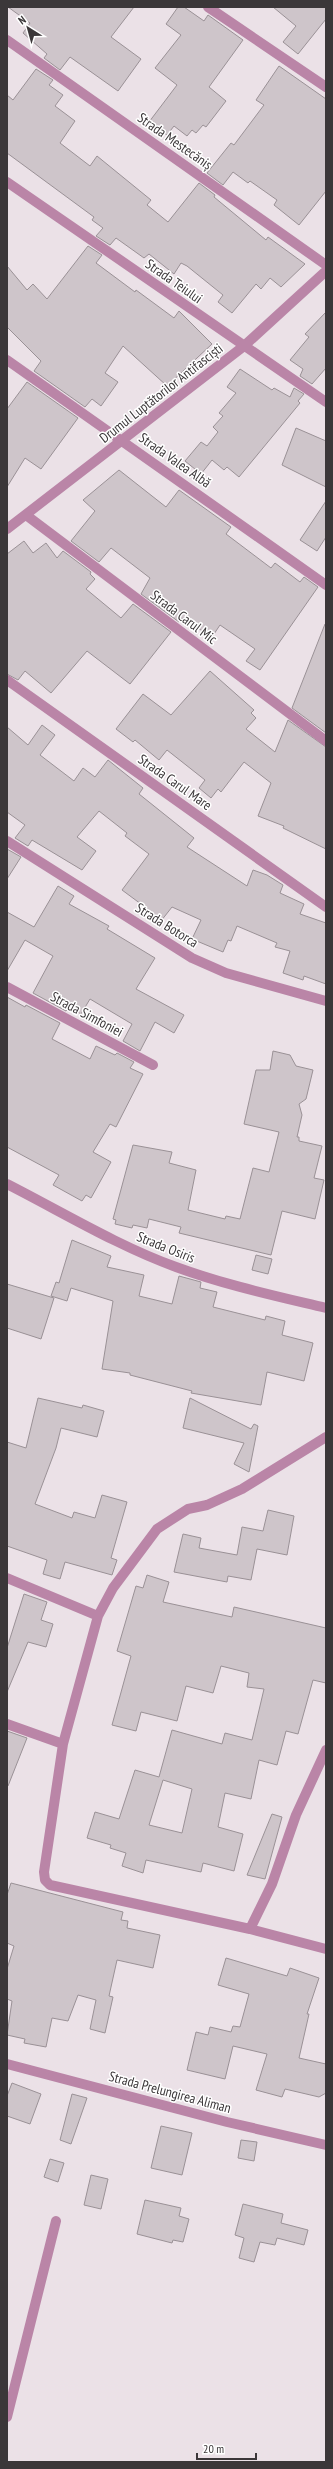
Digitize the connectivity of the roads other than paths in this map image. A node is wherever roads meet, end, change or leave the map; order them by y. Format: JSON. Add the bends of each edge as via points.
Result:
{"nodes":[{"id":1,"x":208,"y":7,"type":"edge"},
{"id":2,"x":7,"y":40,"type":"edge"},
{"id":3,"x":326,"y":87,"type":"edge"},
{"id":4,"x":7,"y":182,"type":"edge"},
{"id":5,"x":326,"y":265,"type":"edge"},
{"id":6,"x":326,"y":271,"type":"edge"},
{"id":7,"x":244,"y":346,"type":"junction"},
{"id":8,"x":7,"y":360,"type":"edge"},
{"id":9,"x":326,"y":402,"type":"edge"},
{"id":10,"x":123,"y":440,"type":"junction"},
{"id":11,"x":26,"y":515,"type":"junction"},
{"id":12,"x":7,"y":529,"type":"edge"},
{"id":13,"x":326,"y":585,"type":"edge"},
{"id":14,"x":7,"y":680,"type":"edge"},
{"id":15,"x":326,"y":741,"type":"edge"},
{"id":16,"x":7,"y":841,"type":"edge"},
{"id":17,"x":326,"y":907,"type":"edge"},
{"id":18,"x":7,"y":987,"type":"edge"},
{"id":19,"x":326,"y":1001,"type":"edge"},
{"id":20,"x":153,"y":1065,"type":"dead end"},
{"id":21,"x":7,"y":1184,"type":"edge"},
{"id":22,"x":326,"y":1308,"type":"edge"},
{"id":23,"x":326,"y":1437,"type":"edge"},
{"id":24,"x":7,"y":1578,"type":"edge"},
{"id":25,"x":98,"y":1616,"type":"junction"},
{"id":26,"x":7,"y":1724,"type":"edge"},
{"id":27,"x":63,"y":1744,"type":"junction"},
{"id":28,"x":326,"y":1750,"type":"edge"},
{"id":29,"x":250,"y":1929,"type":"junction"},
{"id":30,"x":326,"y":1948,"type":"edge"},
{"id":31,"x":7,"y":2064,"type":"edge"},
{"id":32,"x":326,"y":2145,"type":"edge"},
{"id":33,"x":56,"y":2221,"type":"dead end"},
{"id":34,"x":7,"y":2417,"type":"edge"}],
"edges":[{"from":1,"to":3,"type":"street"},
{"from":2,"to":5,"type":"street","name":"Strada Mestecăniș"},
{"from":4,"to":7,"type":"street","name":"Strada Teiului"},
{"from":6,"to":7,"type":"street","name":"Drumul Luptătorilor Antifasciști"},
{"from":7,"to":9,"type":"street","name":"Strada Teiului"},
{"from":7,"to":10,"type":"street","name":"Drumul Luptătorilor Antifasciști"},
{"from":8,"to":10,"type":"street","name":"Strada Valea Albă"},
{"from":10,"to":11,"type":"street","name":"Drumul Luptătorilor Antifasciști"},
{"from":10,"to":13,"type":"street","name":"Strada Valea Albă"},
{"from":11,"to":12,"type":"street","name":"Drumul Luptătorilor Antifasciști"},
{"from":11,"to":15,"type":"street","name":"Strada Carul Mic"},
{"from":14,"to":17,"type":"street","name":"Strada Carul Mare"},
{"from":16,"to":19,"type":"street","name":"Strada Botorca","via":[[192,958],[226,973]]},
{"from":18,"to":20,"type":"street","name":"Strada Simfoniei"},
{"from":21,"to":22,"type":"street","name":"Strada Osiris","via":[[131,1248],[175,1267],[221,1282]]},
{"from":23,"to":25,"type":"street","via":[[242,1489],[208,1505],[188,1510],[157,1530],[113,1588]]},
{"from":24,"to":25,"type":"street"},
{"from":25,"to":27,"type":"street"},
{"from":26,"to":27,"type":"street"},
{"from":27,"to":29,"type":"street","via":[[44,1872],[45,1880],[50,1885]]},
{"from":28,"to":29,"type":"street","via":[[296,1815],[272,1884]]},
{"from":29,"to":30,"type":"street"},
{"from":31,"to":32,"type":"street","name":"Strada Prelungirea Aliman","via":[[227,2122]]},
{"from":33,"to":34,"type":"street"}]}
